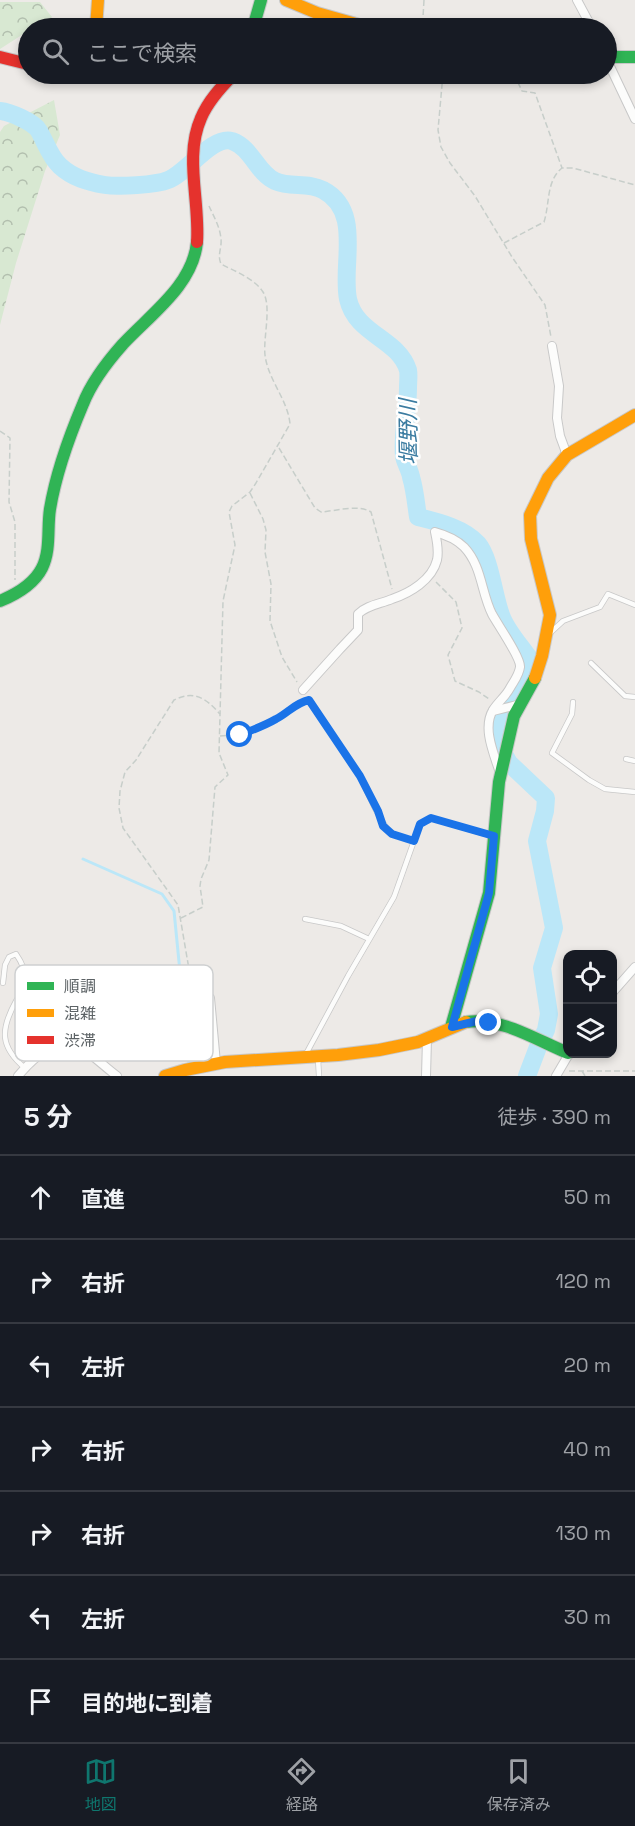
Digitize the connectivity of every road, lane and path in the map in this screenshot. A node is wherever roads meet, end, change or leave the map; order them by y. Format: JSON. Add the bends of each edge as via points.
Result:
{"nodes":[{"id":1,"x":98,"y":0,"type":"edge"},
{"id":2,"x":261,"y":0,"type":"edge"},
{"id":3,"x":286,"y":0,"type":"edge"},
{"id":4,"x":424,"y":0,"type":"edge"},
{"id":5,"x":577,"y":0,"type":"edge"},
{"id":6,"x":97,"y":18,"type":"edge"},
{"id":7,"x":256,"y":18,"type":"edge"},
{"id":8,"x":328,"y":18,"type":"edge"},
{"id":9,"x":423,"y":18,"type":"edge"},
{"id":10,"x":587,"y":18,"type":"edge"},
{"id":11,"x":0,"y":57,"type":"edge"},
{"id":12,"x":617,"y":57,"type":"edge"},
{"id":13,"x":635,"y":57,"type":"edge"},
{"id":14,"x":18,"y":62,"type":"edge"},
{"id":15,"x":617,"y":81,"type":"edge"},
{"id":16,"x":225,"y":84,"type":"edge"},
{"id":17,"x":442,"y":84,"type":"edge"},
{"id":18,"x":519,"y":84,"type":"edge"},
{"id":19,"x":635,"y":119,"type":"edge"},
{"id":20,"x":562,"y":168,"type":"junction"},
{"id":21,"x":635,"y":185,"type":"edge"},
{"id":22,"x":210,"y":207,"type":"dead end"},
{"id":23,"x":503,"y":243,"type":"junction"},
{"id":24,"x":552,"y":346,"type":"joint"},
{"id":25,"x":635,"y":416,"type":"edge"},
{"id":26,"x":0,"y":431,"type":"edge"},
{"id":27,"x":279,"y":447,"type":"junction"},
{"id":28,"x":567,"y":455,"type":"junction"},
{"id":29,"x":250,"y":492,"type":"junction"},
{"id":30,"x":430,"y":574,"type":"junction"},
{"id":31,"x":17,"y":593,"type":"junction"},
{"id":32,"x":394,"y":599,"type":"junction"},
{"id":33,"x":0,"y":601,"type":"edge"},
{"id":34,"x":635,"y":605,"type":"edge"},
{"id":35,"x":545,"y":637,"type":"junction"},
{"id":36,"x":591,"y":663,"type":"dead end"},
{"id":37,"x":303,"y":690,"type":"junction"},
{"id":38,"x":635,"y":697,"type":"edge"},
{"id":39,"x":309,"y":700,"type":"junction"},
{"id":40,"x":573,"y":702,"type":"dead end"},
{"id":41,"x":519,"y":705,"type":"junction"},
{"id":42,"x":495,"y":709,"type":"junction"},
{"id":43,"x":220,"y":714,"type":"junction"},
{"id":44,"x":220,"y":736,"type":"junction"},
{"id":45,"x":626,"y":759,"type":"dead end"},
{"id":46,"x":635,"y":761,"type":"edge"},
{"id":47,"x":501,"y":771,"type":"junction"},
{"id":48,"x":360,"y":776,"type":"joint"},
{"id":49,"x":635,"y":792,"type":"edge"},
{"id":50,"x":494,"y":836,"type":"junction"},
{"id":51,"x":414,"y":841,"type":"junction"},
{"id":52,"x":181,"y":918,"type":"junction"},
{"id":53,"x":305,"y":919,"type":"dead end"},
{"id":54,"x":369,"y":939,"type":"junction"},
{"id":55,"x":22,"y":965,"type":"edge"},
{"id":56,"x":187,"y":965,"type":"edge"},
{"id":57,"x":635,"y":967,"type":"edge"},
{"id":58,"x":3,"y":983,"type":"dead end"},
{"id":59,"x":617,"y":987,"type":"edge"},
{"id":60,"x":15,"y":1002,"type":"edge"},
{"id":61,"x":452,"y":1027,"type":"junction"},
{"id":62,"x":213,"y":1030,"type":"edge"},
{"id":63,"x":428,"y":1039,"type":"junction"},
{"id":64,"x":563,"y":1051,"type":"edge"},
{"id":65,"x":311,"y":1056,"type":"junction"},
{"id":66,"x":566,"y":1058,"type":"edge"},
{"id":67,"x":30,"y":1061,"type":"edge"},
{"id":68,"x":98,"y":1061,"type":"edge"},
{"id":69,"x":216,"y":1063,"type":"junction"},
{"id":70,"x":25,"y":1068,"type":"junction"},
{"id":71,"x":582,"y":1071,"type":"junction"},
{"id":72,"x":635,"y":1071,"type":"edge"},
{"id":73,"x":558,"y":1073,"type":"edge"},
{"id":74,"x":18,"y":1076,"type":"edge"},
{"id":75,"x":117,"y":1076,"type":"edge"},
{"id":76,"x":165,"y":1076,"type":"edge"},
{"id":77,"x":319,"y":1076,"type":"edge"},
{"id":78,"x":426,"y":1076,"type":"edge"},
{"id":79,"x":585,"y":1076,"type":"edge"}],
"edges":[{"from":1,"to":6,"type":"street"},
{"from":2,"to":7,"type":"street"},
{"from":3,"to":8,"type":"street"},
{"from":4,"to":9,"type":"path"},
{"from":5,"to":10,"type":"street"},
{"from":11,"to":14,"type":"street"},
{"from":12,"to":13,"type":"street"},
{"from":15,"to":19,"type":"street"},
{"from":16,"to":31,"type":"street","via":[[207,103],[195,131],[199,214],[195,257],[178,288],[112,354],[94,379],[54,488],[42,568]]},
{"from":17,"to":23,"type":"path","via":[[438,130],[441,147]]},
{"from":18,"to":20,"type":"path","via":[[522,91],[535,93]]},
{"from":20,"to":21,"type":"path"},
{"from":20,"to":23,"type":"path","via":[[550,182],[544,222]]},
{"from":22,"to":27,"type":"path","via":[[222,243],[221,264],[256,283],[264,294],[268,369],[290,415]]},
{"from":23,"to":24,"type":"path","via":[[545,305]]},
{"from":24,"to":28,"type":"street","via":[[558,386],[557,418]]},
{"from":25,"to":28,"type":"street"},
{"from":26,"to":31,"type":"path","via":[[10,438],[9,502],[15,522]]},
{"from":27,"to":29,"type":"path"},
{"from":27,"to":32,"type":"path","via":[[321,513],[357,508],[371,512]]},
{"from":28,"to":35,"type":"street","via":[[548,478],[530,515],[531,539],[550,615]]},
{"from":29,"to":37,"type":"path","via":[[266,530],[270,621],[282,657]]},
{"from":29,"to":43,"type":"path","via":[[229,513],[235,545],[223,601]]},
{"from":30,"to":32,"type":"street","via":[[414,589]]},
{"from":30,"to":42,"type":"path","via":[[456,603],[462,628],[448,655],[454,681],[478,692]]},
{"from":30,"to":42,"type":"street","via":[[437,561],[435,532],[463,546],[480,574],[489,608],[519,658],[517,676]]},
{"from":31,"to":33,"type":"street"},
{"from":32,"to":37,"type":"street","via":[[358,614],[358,630]]},
{"from":34,"to":35,"type":"lane","via":[[608,594],[600,607],[563,621]]},
{"from":35,"to":41,"type":"street","via":[[532,684]]},
{"from":36,"to":38,"type":"lane","via":[[625,696]]},
{"from":37,"to":39,"type":"path"},
{"from":39,"to":44,"type":"path","via":[[257,729]]},
{"from":39,"to":48,"type":"path"},
{"from":40,"to":49,"type":"lane","via":[[572,714],[552,753],[605,789]]},
{"from":41,"to":42,"type":"street"},
{"from":41,"to":47,"type":"street"},
{"from":42,"to":47,"type":"street","via":[[489,736]]},
{"from":43,"to":44,"type":"path"},
{"from":43,"to":52,"type":"path","via":[[208,701],[196,696],[183,695],[174,700],[125,772],[120,790],[123,828],[178,905]]},
{"from":44,"to":52,"type":"path","via":[[220,761],[228,775],[215,787],[209,860],[200,886],[203,907]]},
{"from":45,"to":46,"type":"lane"},
{"from":47,"to":50,"type":"street"},
{"from":48,"to":51,"type":"lane","via":[[383,826],[392,834]]},
{"from":50,"to":51,"type":"lane","via":[[431,818],[420,824]]},
{"from":50,"to":61,"type":"street","via":[[489,893]]},
{"from":51,"to":54,"type":"lane","via":[[394,897]]},
{"from":52,"to":56,"type":"path"},
{"from":53,"to":54,"type":"lane","via":[[341,926]]},
{"from":54,"to":65,"type":"lane"},
{"from":55,"to":58,"type":"lane","via":[[16,954],[9,957]]},
{"from":57,"to":59,"type":"street"},
{"from":60,"to":70,"type":"lane","via":[[3,1021],[3,1048]]},
{"from":61,"to":63,"type":"street"},
{"from":61,"to":64,"type":"street","via":[[477,1021],[502,1025]]},
{"from":62,"to":69,"type":"street"},
{"from":63,"to":65,"type":"street","via":[[375,1052]]},
{"from":63,"to":78,"type":"street"},
{"from":65,"to":69,"type":"street"},
{"from":65,"to":77,"type":"lane"},
{"from":66,"to":73,"type":"street"},
{"from":67,"to":70,"type":"street"},
{"from":68,"to":75,"type":"street"},
{"from":69,"to":76,"type":"street"},
{"from":70,"to":74,"type":"street"},
{"from":71,"to":72,"type":"path"},
{"from":71,"to":73,"type":"path"},
{"from":71,"to":79,"type":"path"}]}
